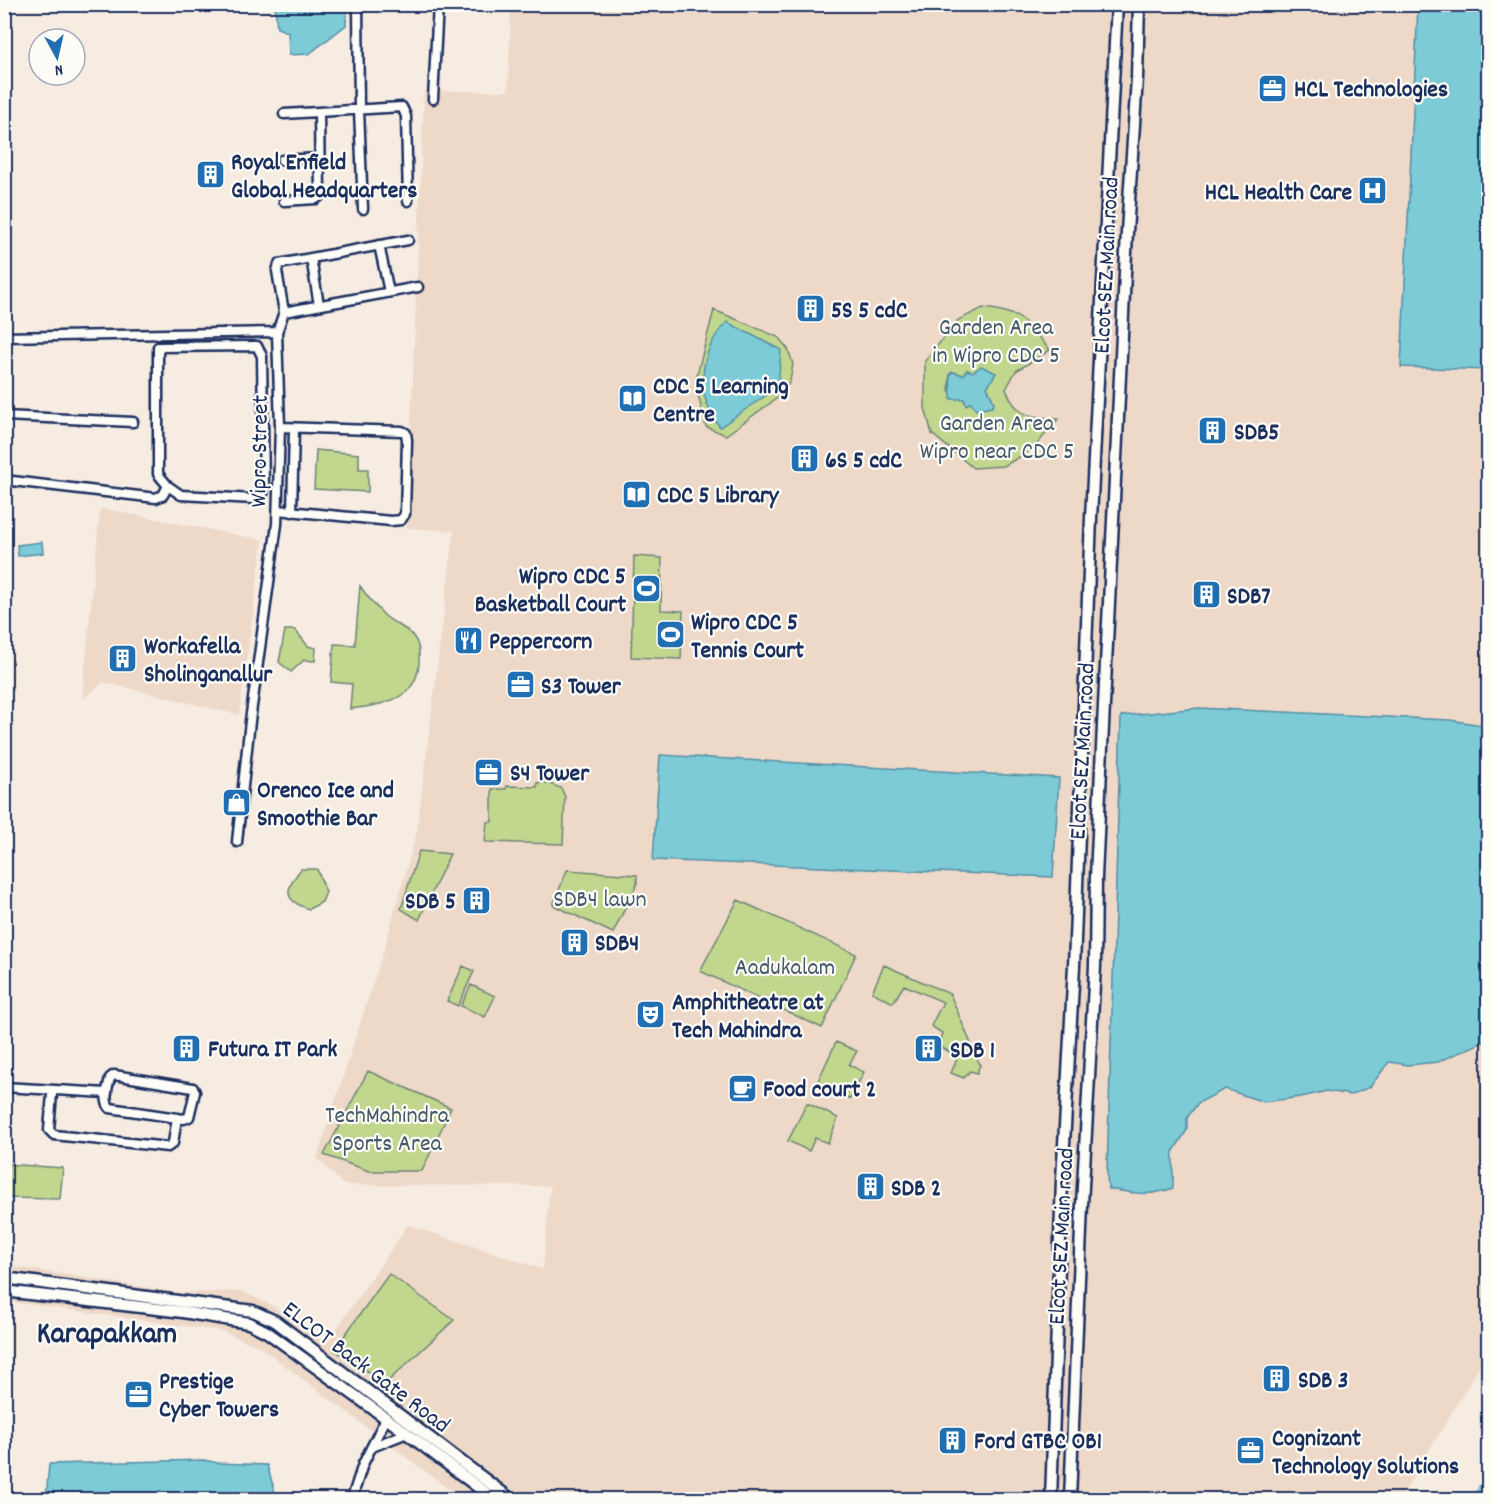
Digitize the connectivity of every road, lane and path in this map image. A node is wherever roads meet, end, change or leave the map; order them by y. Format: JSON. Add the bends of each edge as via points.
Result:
{"nodes":[{"id":1,"x":358,"y":4,"type":"edge"},
{"id":2,"x":438,"y":4,"type":"edge"},
{"id":3,"x":1117,"y":4,"type":"edge"},
{"id":4,"x":1139,"y":4,"type":"edge"},
{"id":5,"x":434,"y":99,"type":"dead end"},
{"id":6,"x":359,"y":110,"type":"junction"},
{"id":7,"x":319,"y":112,"type":"junction"},
{"id":8,"x":284,"y":114,"type":"dead end"},
{"id":9,"x":320,"y":158,"type":"junction"},
{"id":10,"x":282,"y":160,"type":"dead end"},
{"id":11,"x":284,"y":201,"type":"dead end"},
{"id":12,"x":408,"y":201,"type":"dead end"},
{"id":13,"x":363,"y":209,"type":"dead end"},
{"id":14,"x":408,"y":240,"type":"dead end"},
{"id":15,"x":379,"y":245,"type":"junction"},
{"id":16,"x":311,"y":258,"type":"junction"},
{"id":17,"x":418,"y":286,"type":"dead end"},
{"id":18,"x":389,"y":292,"type":"junction"},
{"id":19,"x":319,"y":305,"type":"junction"},
{"id":20,"x":284,"y":312,"type":"junction"},
{"id":21,"x":277,"y":332,"type":"junction"},
{"id":22,"x":158,"y":334,"type":"junction"},
{"id":23,"x":4,"y":338,"type":"edge"},
{"id":24,"x":158,"y":346,"type":"junction"},
{"id":25,"x":4,"y":416,"type":"edge"},
{"id":26,"x":133,"y":422,"type":"dead end"},
{"id":27,"x":280,"y":427,"type":"junction"},
{"id":28,"x":294,"y":428,"type":"junction"},
{"id":29,"x":4,"y":480,"type":"edge"},
{"id":30,"x":168,"y":486,"type":"junction"},
{"id":31,"x":278,"y":510,"type":"junction"},
{"id":32,"x":292,"y":512,"type":"junction"},
{"id":33,"x":1103,"y":726,"type":"junction"},
{"id":34,"x":1083,"y":727,"type":"junction"},
{"id":35,"x":237,"y":842,"type":"dead end"},
{"id":36,"x":4,"y":1087,"type":"edge"},
{"id":37,"x":4,"y":1091,"type":"edge"},
{"id":38,"x":51,"y":1094,"type":"junction"},
{"id":39,"x":107,"y":1095,"type":"junction"},
{"id":40,"x":177,"y":1118,"type":"junction"},
{"id":41,"x":4,"y":1278,"type":"edge"},
{"id":42,"x":4,"y":1291,"type":"edge"},
{"id":43,"x":329,"y":1363,"type":"junction"},
{"id":44,"x":321,"y":1372,"type":"junction"},
{"id":45,"x":386,"y":1418,"type":"junction"},
{"id":46,"x":407,"y":1433,"type":"junction"},
{"id":47,"x":372,"y":1448,"type":"junction"},
{"id":48,"x":352,"y":1498,"type":"edge"},
{"id":49,"x":495,"y":1500,"type":"edge"},
{"id":50,"x":512,"y":1500,"type":"edge"},
{"id":51,"x":1051,"y":1500,"type":"edge"},
{"id":52,"x":1070,"y":1500,"type":"edge"}],
"edges":[{"from":1,"to":6,"type":"street"},
{"from":2,"to":5,"type":"street"},
{"from":3,"to":34,"type":"street","name":"Elcot SEZ Main road"},
{"from":4,"to":33,"type":"street","name":"Elcot SEZ Main road"},
{"from":6,"to":7,"type":"street"},
{"from":6,"to":12,"type":"street","via":[[402,107],[405,112]]},
{"from":6,"to":13,"type":"street"},
{"from":7,"to":8,"type":"street"},
{"from":7,"to":9,"type":"street"},
{"from":9,"to":10,"type":"street"},
{"from":9,"to":11,"type":"street","via":[[319,198]]},
{"from":14,"to":15,"type":"street"},
{"from":15,"to":16,"type":"street"},
{"from":15,"to":18,"type":"street"},
{"from":16,"to":19,"type":"street"},
{"from":16,"to":20,"type":"street","via":[[277,267]]},
{"from":17,"to":18,"type":"street"},
{"from":18,"to":19,"type":"street"},
{"from":19,"to":20,"type":"street"},
{"from":20,"to":21,"type":"street"},
{"from":21,"to":22,"type":"street"},
{"from":21,"to":27,"type":"street","name":"Wipro Street"},
{"from":22,"to":23,"type":"street"},
{"from":22,"to":24,"type":"street"},
{"from":24,"to":30,"type":"street","via":[[159,474]]},
{"from":24,"to":30,"type":"street","via":[[257,346],[262,356],[263,494],[254,500],[181,495]]},
{"from":25,"to":26,"type":"street"},
{"from":27,"to":28,"type":"street"},
{"from":27,"to":31,"type":"street","name":"Wipro Street"},
{"from":28,"to":32,"type":"street"},
{"from":28,"to":32,"type":"street","via":[[402,431],[408,440],[405,514],[401,520]]},
{"from":29,"to":30,"type":"street","via":[[156,498]]},
{"from":31,"to":32,"type":"street"},
{"from":31,"to":35,"type":"street","name":"Wipro Street"},
{"from":33,"to":34,"type":"street"},
{"from":33,"to":52,"type":"street","name":"Elcot SEZ Main road"},
{"from":34,"to":51,"type":"street","name":"Elcot SEZ Main road"},
{"from":36,"to":39,"type":"street"},
{"from":37,"to":38,"type":"street"},
{"from":38,"to":39,"type":"street"},
{"from":38,"to":40,"type":"street","via":[[49,1130],[54,1135],[168,1147]]},
{"from":39,"to":40,"type":"street","via":[[110,1108]]},
{"from":39,"to":40,"type":"street","via":[[114,1075],[193,1088],[188,1119]]},
{"from":41,"to":43,"type":"street","name":"ELCOT Back Gate Road","via":[[253,1311],[275,1321]]},
{"from":42,"to":44,"type":"street","name":"ELCOT Back Gate Road","via":[[249,1323]]},
{"from":43,"to":44,"type":"street"},
{"from":43,"to":50,"type":"street","name":"ELCOT Back Gate Road"},
{"from":44,"to":45,"type":"street","name":"ELCOT Back Gate Road"},
{"from":45,"to":46,"type":"street","name":"ELCOT Back Gate Road"},
{"from":45,"to":47,"type":"street"},
{"from":46,"to":47,"type":"street"},
{"from":46,"to":49,"type":"street","name":"ELCOT Back Gate Road"},
{"from":47,"to":48,"type":"street"}]}
